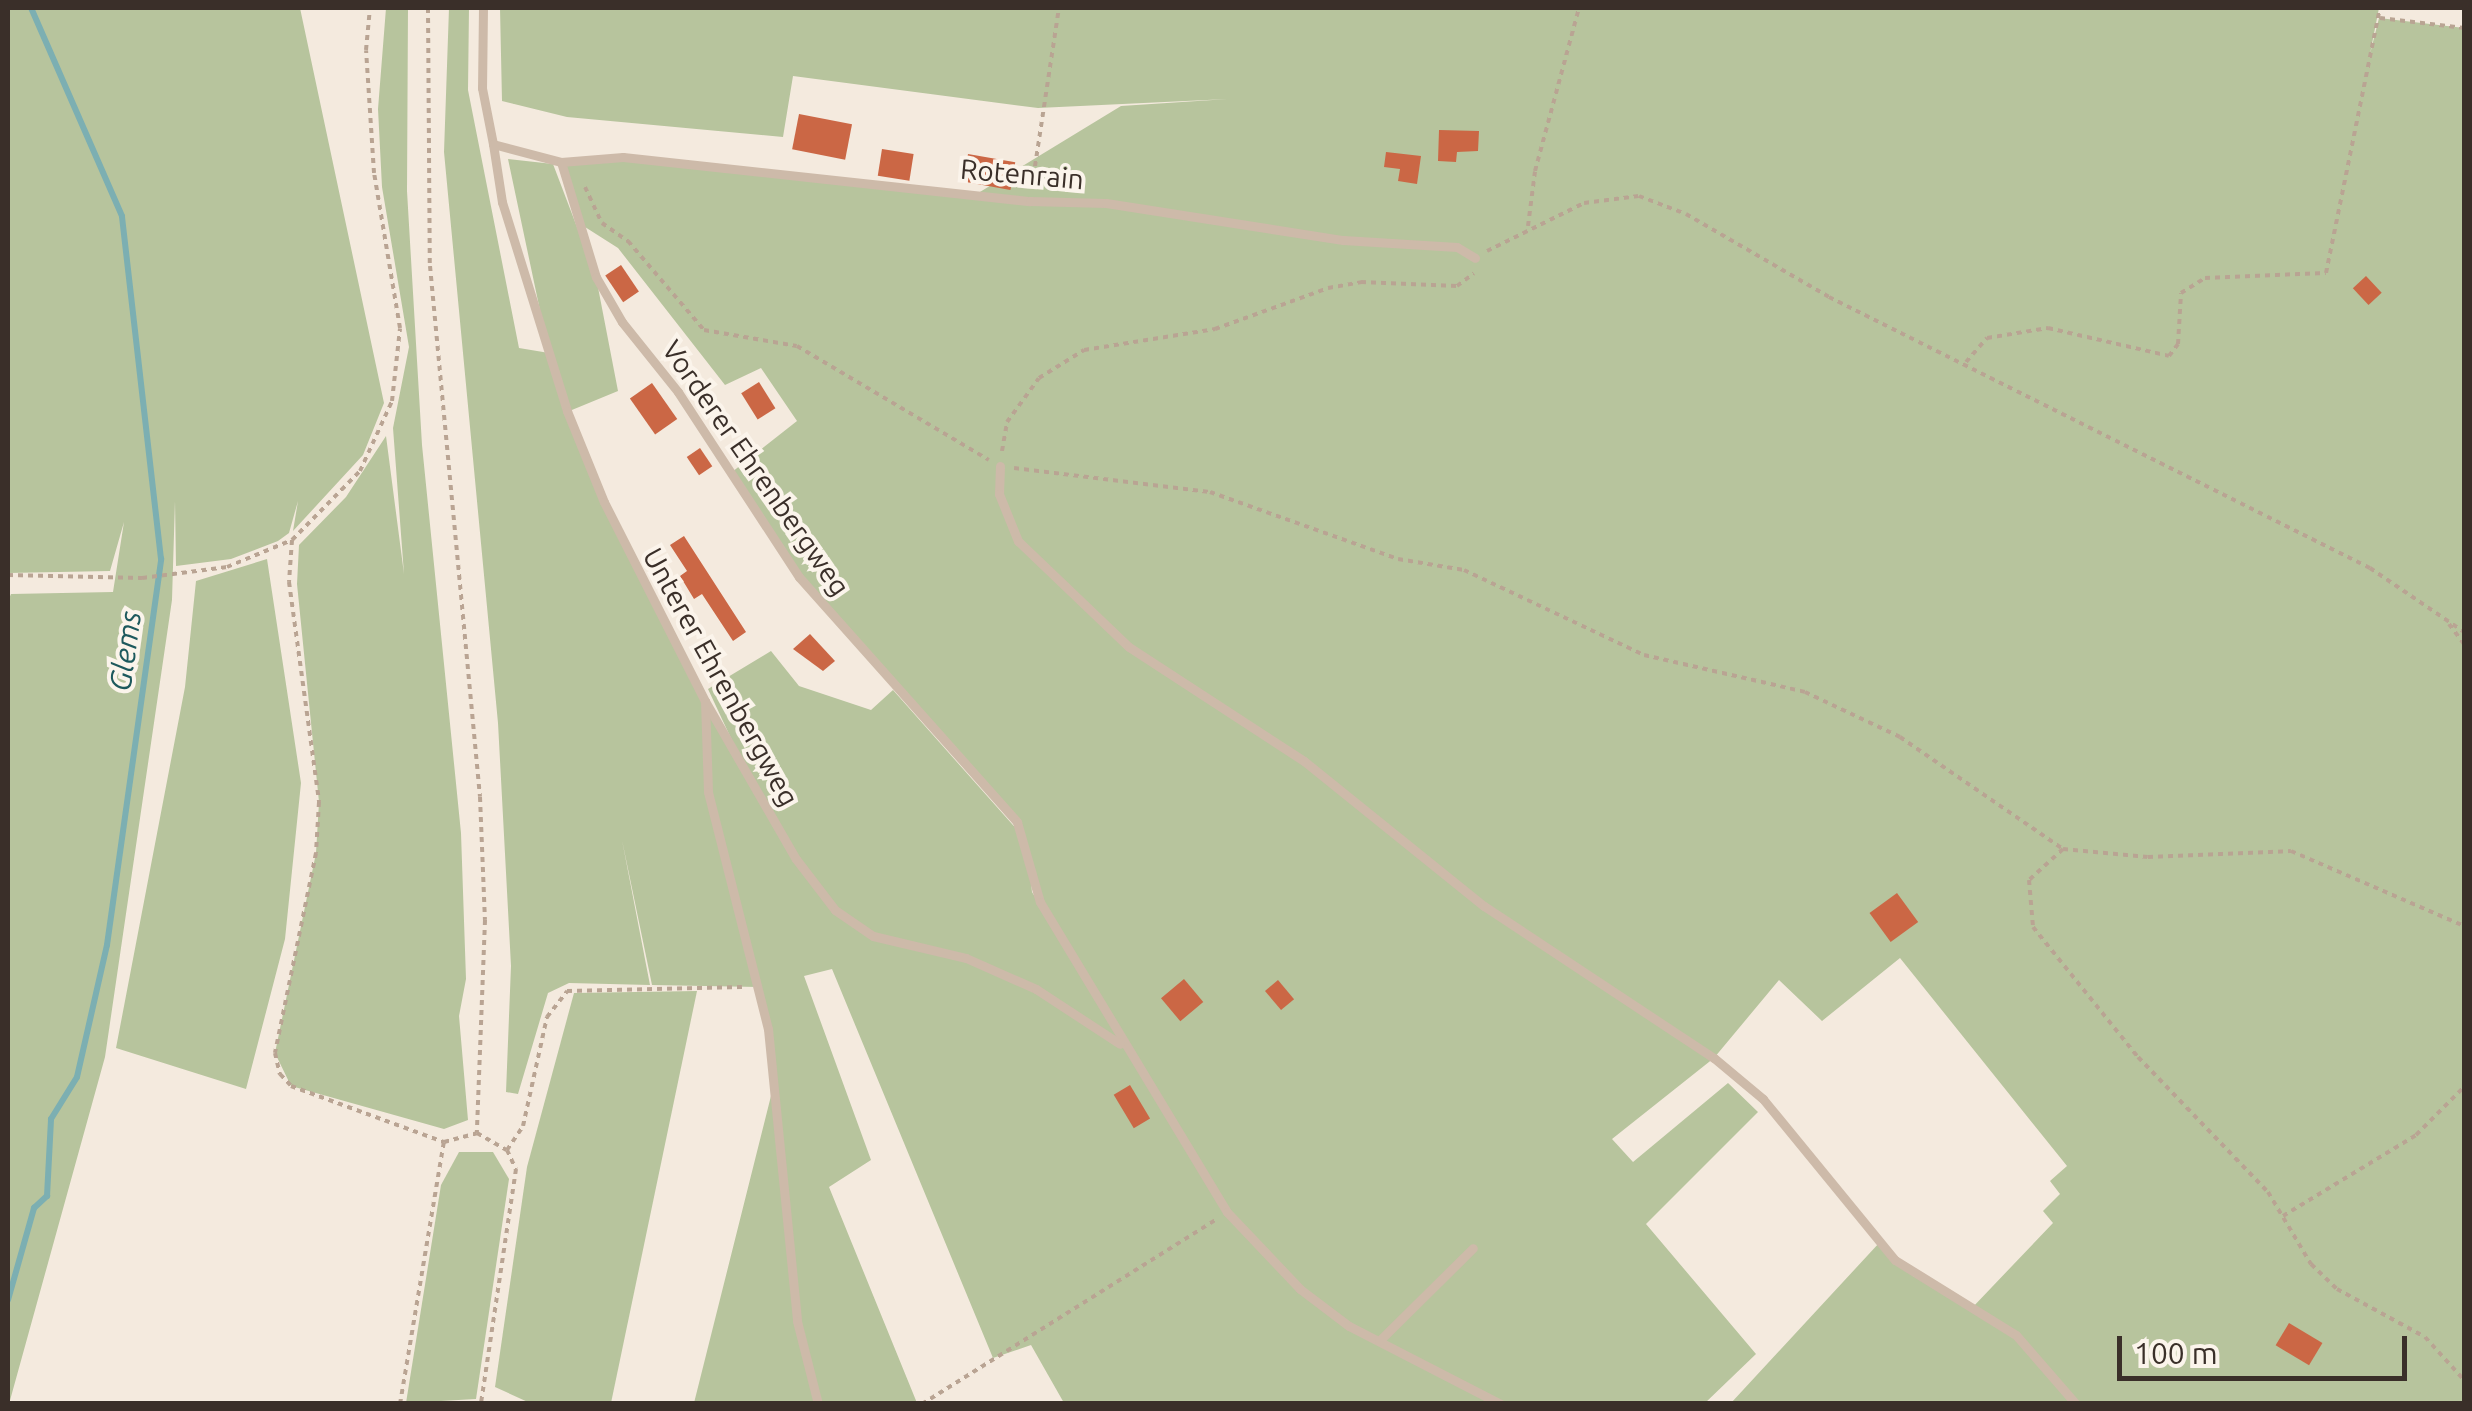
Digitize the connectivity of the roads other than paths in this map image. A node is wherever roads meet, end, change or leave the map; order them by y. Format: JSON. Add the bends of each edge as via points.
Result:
{"nodes":[{"id":1,"x":483,"y":8,"type":"edge"},
{"id":2,"x":492,"y":144,"type":"junction"},
{"id":3,"x":561,"y":162,"type":"junction"},
{"id":4,"x":1475,"y":258,"type":"road end"},
{"id":5,"x":1000,"y":466,"type":"road end"},
{"id":6,"x":705,"y":702,"type":"junction"},
{"id":7,"x":1126,"y":1050,"type":"junction"},
{"id":8,"x":1472,"y":1248,"type":"dead end"},
{"id":9,"x":1379,"y":1341,"type":"junction"},
{"id":10,"x":818,"y":1404,"type":"edge"},
{"id":11,"x":1501,"y":1404,"type":"edge"},
{"id":12,"x":2076,"y":1404,"type":"edge"}],
"edges":[{"from":1,"to":2,"type":"lane","via":[[482,88]]},
{"from":2,"to":3,"type":"lane"},
{"from":2,"to":6,"type":"lane","name":"Unterer Ehrenbergweg","via":[[502,202],[566,411],[641,582]]},
{"from":3,"to":4,"type":"lane","name":"Rotenrain","via":[[623,157],[1030,201],[1106,203],[1342,240],[1456,247]]},
{"from":3,"to":7,"type":"lane","name":"Vorderer Ehrenbergweg","via":[[596,277],[622,322],[678,392],[799,576],[1017,822],[1040,902]]},
{"from":5,"to":12,"type":"lane","via":[[998,494],[1018,541],[1129,648],[1304,760],[1484,906],[1714,1058],[1763,1099],[1896,1260],[2016,1335]]},
{"from":6,"to":7,"type":"lane","name":"Unterer Ehrenbergweg","via":[[796,858],[835,910],[873,936],[966,958],[1036,989]]},
{"from":6,"to":10,"type":"lane","via":[[708,792],[758,987],[786,1165],[797,1321]]},
{"from":7,"to":9,"type":"lane","name":"Vorderer Ehrenbergweg","via":[[1227,1212],[1300,1288]]},
{"from":8,"to":9,"type":"lane"},
{"from":9,"to":11,"type":"lane","name":"Vorderer Ehrenbergweg"}]}
